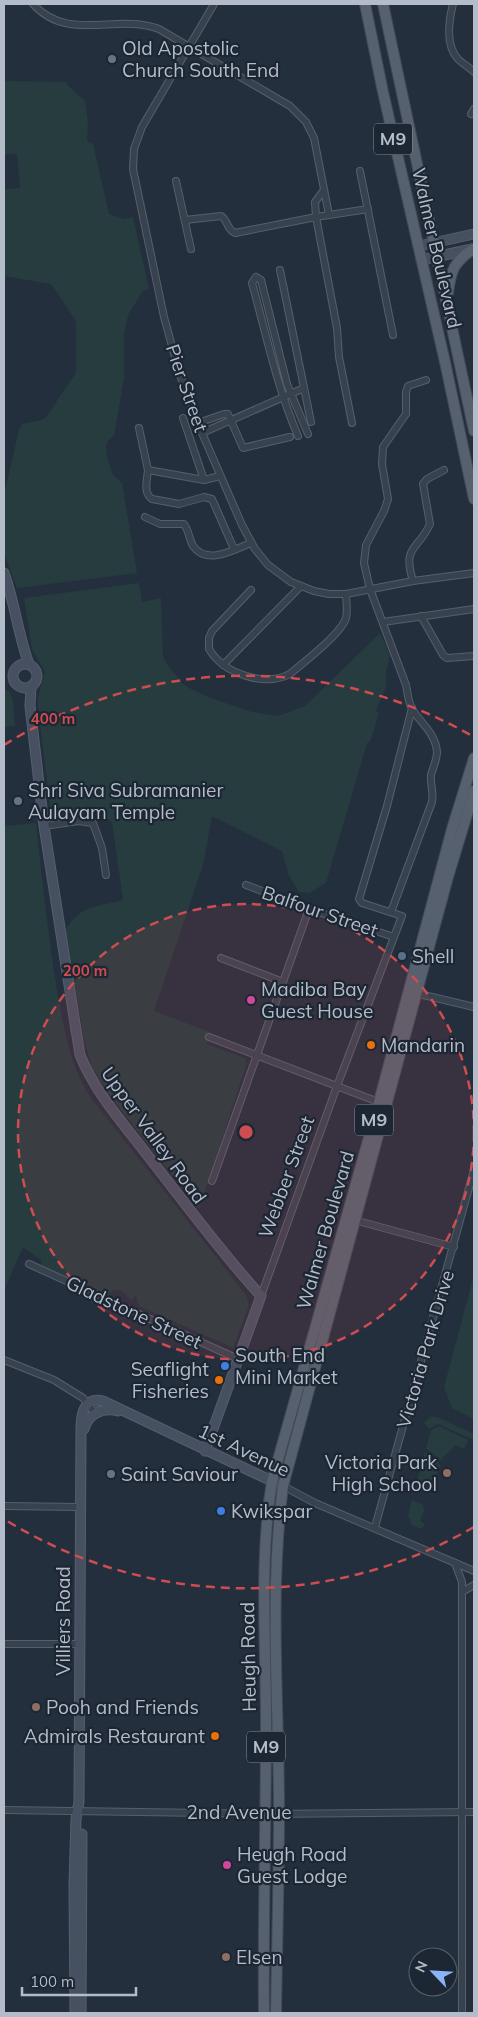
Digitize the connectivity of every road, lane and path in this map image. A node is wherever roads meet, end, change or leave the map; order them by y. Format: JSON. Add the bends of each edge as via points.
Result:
{"nodes":[{"id":1,"x":33,"y":4,"type":"edge"},
{"id":2,"x":214,"y":4,"type":"edge"},
{"id":3,"x":365,"y":4,"type":"edge"},
{"id":4,"x":383,"y":4,"type":"edge"},
{"id":5,"x":453,"y":4,"type":"edge"},
{"id":6,"x":189,"y":46,"type":"junction"},
{"id":7,"x":474,"y":72,"type":"edge"},
{"id":8,"x":360,"y":171,"type":"dead end"},
{"id":9,"x":176,"y":181,"type":"dead end"},
{"id":10,"x":324,"y":190,"type":"junction"},
{"id":11,"x":368,"y":209,"type":"junction"},
{"id":12,"x":329,"y":215,"type":"junction"},
{"id":13,"x":316,"y":217,"type":"junction"},
{"id":14,"x":185,"y":220,"type":"junction"},
{"id":15,"x":474,"y":234,"type":"edge"},
{"id":16,"x":434,"y":242,"type":"junction"},
{"id":17,"x":418,"y":246,"type":"junction"},
{"id":18,"x":191,"y":249,"type":"dead end"},
{"id":19,"x":474,"y":249,"type":"edge"},
{"id":20,"x":438,"y":256,"type":"junction"},
{"id":21,"x":421,"y":260,"type":"junction"},
{"id":22,"x":280,"y":270,"type":"dead end"},
{"id":23,"x":447,"y":304,"type":"junction"},
{"id":24,"x":393,"y":336,"type":"dead end"},
{"id":25,"x":426,"y":380,"type":"dead end"},
{"id":26,"x":304,"y":388,"type":"junction"},
{"id":27,"x":291,"y":394,"type":"junction"},
{"id":28,"x":283,"y":398,"type":"junction"},
{"id":29,"x":183,"y":418,"type":"dead end"},
{"id":30,"x":232,"y":420,"type":"junction"},
{"id":31,"x":311,"y":422,"type":"dead end"},
{"id":32,"x":198,"y":423,"type":"junction"},
{"id":33,"x":352,"y":423,"type":"dead end"},
{"id":34,"x":139,"y":428,"type":"dead end"},
{"id":35,"x":474,"y":431,"type":"edge"},
{"id":36,"x":202,"y":433,"type":"junction"},
{"id":37,"x":308,"y":434,"type":"dead end"},
{"id":38,"x":290,"y":436,"type":"dead end"},
{"id":39,"x":298,"y":436,"type":"dead end"},
{"id":40,"x":148,"y":470,"type":"junction"},
{"id":41,"x":444,"y":470,"type":"dead end"},
{"id":42,"x":220,"y":476,"type":"junction"},
{"id":43,"x":204,"y":480,"type":"junction"},
{"id":44,"x":474,"y":500,"type":"edge"},
{"id":45,"x":145,"y":517,"type":"dead end"},
{"id":46,"x":252,"y":543,"type":"junction"},
{"id":47,"x":234,"y":549,"type":"junction"},
{"id":48,"x":4,"y":573,"type":"edge"},
{"id":49,"x":474,"y":573,"type":"edge"},
{"id":50,"x":413,"y":581,"type":"junction"},
{"id":51,"x":301,"y":586,"type":"junction"},
{"id":52,"x":370,"y":589,"type":"junction"},
{"id":53,"x":251,"y":590,"type":"dead end"},
{"id":54,"x":346,"y":594,"type":"junction"},
{"id":55,"x":8,"y":597,"type":"edge"},
{"id":56,"x":474,"y":608,"type":"edge"},
{"id":57,"x":421,"y":616,"type":"junction"},
{"id":58,"x":383,"y":622,"type":"junction"},
{"id":59,"x":474,"y":656,"type":"edge"},
{"id":60,"x":223,"y":665,"type":"junction"},
{"id":61,"x":21,"y":667,"type":"junction"},
{"id":62,"x":4,"y":676,"type":"edge"},
{"id":63,"x":4,"y":680,"type":"edge"},
{"id":64,"x":14,"y":683,"type":"junction"},
{"id":65,"x":27,"y":688,"type":"junction"},
{"id":66,"x":412,"y":708,"type":"junction"},
{"id":67,"x":474,"y":758,"type":"edge"},
{"id":68,"x":474,"y":791,"type":"edge"},
{"id":69,"x":44,"y":826,"type":"junction"},
{"id":70,"x":106,"y":875,"type":"dead end"},
{"id":71,"x":246,"y":885,"type":"dead end"},
{"id":72,"x":310,"y":909,"type":"junction"},
{"id":73,"x":391,"y":912,"type":"junction"},
{"id":74,"x":394,"y":937,"type":"junction"},
{"id":75,"x":221,"y":958,"type":"dead end"},
{"id":76,"x":283,"y":982,"type":"junction"},
{"id":77,"x":412,"y":992,"type":"junction"},
{"id":78,"x":474,"y":1007,"type":"edge"},
{"id":79,"x":210,"y":1037,"type":"dead end"},
{"id":80,"x":257,"y":1055,"type":"junction"},
{"id":81,"x":337,"y":1086,"type":"junction"},
{"id":82,"x":382,"y":1103,"type":"junction"},
{"id":83,"x":474,"y":1170,"type":"edge"},
{"id":84,"x":212,"y":1181,"type":"dead end"},
{"id":85,"x":351,"y":1219,"type":"junction"},
{"id":86,"x":454,"y":1247,"type":"junction"},
{"id":87,"x":29,"y":1264,"type":"dead end"},
{"id":88,"x":261,"y":1296,"type":"junction"},
{"id":89,"x":238,"y":1359,"type":"junction"},
{"id":90,"x":4,"y":1360,"type":"edge"},
{"id":91,"x":88,"y":1403,"type":"junction"},
{"id":92,"x":123,"y":1412,"type":"junction"},
{"id":93,"x":95,"y":1413,"type":"junction"},
{"id":94,"x":81,"y":1441,"type":"junction"},
{"id":95,"x":205,"y":1451,"type":"junction"},
{"id":96,"x":272,"y":1481,"type":"junction"},
{"id":97,"x":283,"y":1486,"type":"junction"},
{"id":98,"x":4,"y":1506,"type":"edge"},
{"id":99,"x":80,"y":1507,"type":"junction"},
{"id":100,"x":375,"y":1528,"type":"junction"},
{"id":101,"x":455,"y":1563,"type":"junction"},
{"id":102,"x":474,"y":1571,"type":"edge"},
{"id":103,"x":474,"y":1585,"type":"edge"},
{"id":104,"x":462,"y":1592,"type":"junction"},
{"id":105,"x":4,"y":1644,"type":"edge"},
{"id":106,"x":79,"y":1644,"type":"junction"},
{"id":107,"x":79,"y":1808,"type":"junction"},
{"id":108,"x":4,"y":1810,"type":"edge"},
{"id":109,"x":462,"y":1812,"type":"junction"},
{"id":110,"x":474,"y":1812,"type":"edge"},
{"id":111,"x":278,"y":1813,"type":"junction"},
{"id":112,"x":266,"y":1814,"type":"junction"},
{"id":113,"x":78,"y":2011,"type":"edge"},
{"id":114,"x":264,"y":2013,"type":"edge"},
{"id":115,"x":276,"y":2013,"type":"edge"},
{"id":116,"x":462,"y":2013,"type":"edge"}],
"edges":[{"from":1,"to":6,"type":"street","via":[[70,25],[147,25]]},
{"from":2,"to":6,"type":"street","name":"Pier Street"},
{"from":3,"to":17,"type":"main road","name":"Walmer Boulevard","number":"M9"},
{"from":4,"to":16,"type":"main road","name":"Walmer Boulevard","number":"M9"},
{"from":5,"to":7,"type":"street","via":[[450,21],[452,48],[457,58]]},
{"from":6,"to":10,"type":"street","via":[[290,106],[306,122],[314,138]]},
{"from":6,"to":32,"type":"street","name":"Pier Street","via":[[142,127],[134,149],[133,169],[164,317]]},
{"from":8,"to":11,"type":"street"},
{"from":9,"to":14,"type":"street"},
{"from":10,"to":12,"type":"street"},
{"from":10,"to":13,"type":"street","via":[[315,202]]},
{"from":11,"to":12,"type":"street"},
{"from":11,"to":24,"type":"street"},
{"from":12,"to":13,"type":"street"},
{"from":13,"to":14,"type":"street","via":[[235,233],[221,216]]},
{"from":13,"to":33,"type":"street"},
{"from":14,"to":18,"type":"street"},
{"from":15,"to":16,"type":"street"},
{"from":16,"to":17,"type":"street"},
{"from":16,"to":20,"type":"main road","name":"Walmer Boulevard","number":"M9"},
{"from":17,"to":21,"type":"main road","name":"Walmer Boulevard","number":"M9"},
{"from":19,"to":20,"type":"street"},
{"from":19,"to":23,"type":"main road","via":[[454,267]]},
{"from":20,"to":21,"type":"street"},
{"from":20,"to":23,"type":"main road","name":"Walmer Boulevard","number":"M9"},
{"from":21,"to":44,"type":"main road","name":"Walmer Boulevard","number":"M9"},
{"from":22,"to":26,"type":"street"},
{"from":23,"to":35,"type":"main road","name":"Walmer Boulevard","number":"M9"},
{"from":25,"to":52,"type":"street","via":[[408,386],[406,414],[383,447],[382,464],[388,499],[364,553]]},
{"from":26,"to":27,"type":"street"},
{"from":26,"to":31,"type":"street"},
{"from":27,"to":28,"type":"street"},
{"from":27,"to":28,"type":"street","via":[[260,279],[256,277],[252,283]]},
{"from":27,"to":37,"type":"street"},
{"from":28,"to":30,"type":"street"},
{"from":28,"to":39,"type":"street"},
{"from":29,"to":43,"type":"street"},
{"from":30,"to":32,"type":"street","via":[[226,413]]},
{"from":30,"to":36,"type":"street"},
{"from":30,"to":38,"type":"street","via":[[243,448]]},
{"from":32,"to":36,"type":"street","name":"Pier Street"},
{"from":34,"to":40,"type":"street"},
{"from":36,"to":42,"type":"street","name":"Pier Street"},
{"from":40,"to":43,"type":"street"},
{"from":40,"to":47,"type":"street","via":[[146,493],[152,499],[179,504],[204,497],[212,499]]},
{"from":41,"to":50,"type":"street","via":[[423,484],[430,524],[410,553],[409,568]]},
{"from":42,"to":43,"type":"street"},
{"from":42,"to":46,"type":"street","name":"Pier Street"},
{"from":45,"to":47,"type":"street","via":[[160,524],[183,524],[193,545],[207,554],[214,556]]},
{"from":46,"to":47,"type":"street"},
{"from":46,"to":51,"type":"street","name":"Pier Street","via":[[278,574]]},
{"from":48,"to":55,"type":"street"},
{"from":49,"to":50,"type":"street","name":"Pier Street"},
{"from":50,"to":52,"type":"street","name":"Pier Street"},
{"from":51,"to":54,"type":"street","name":"Pier Street","via":[[329,594]]},
{"from":51,"to":60,"type":"street"},
{"from":52,"to":54,"type":"street","name":"Pier Street"},
{"from":52,"to":58,"type":"street"},
{"from":53,"to":60,"type":"street","via":[[216,626],[209,638],[209,649]]},
{"from":54,"to":60,"type":"street","via":[[344,621],[329,640],[290,674],[275,679],[253,678]]},
{"from":55,"to":61,"type":"street","via":[[23,647]]},
{"from":56,"to":57,"type":"street"},
{"from":57,"to":58,"type":"street"},
{"from":57,"to":59,"type":"street","via":[[443,655],[447,658]]},
{"from":58,"to":66,"type":"street"},
{"from":61,"to":62,"type":"street"},
{"from":61,"to":64,"type":"street"},
{"from":61,"to":65,"type":"street","name":"Upper Valley Road","via":[[37,673],[36,681]]},
{"from":63,"to":64,"type":"street"},
{"from":64,"to":65,"type":"street"},
{"from":65,"to":69,"type":"street","name":"Upper Valley Road"},
{"from":66,"to":73,"type":"street","via":[[427,727],[436,746],[431,776],[434,794]]},
{"from":66,"to":73,"type":"street","via":[[359,899]]},
{"from":67,"to":77,"type":"main road","name":"Walmer Boulevard","number":"M9","via":[[452,829]]},
{"from":68,"to":77,"type":"main road","name":"Walmer Boulevard","number":"M9"},
{"from":69,"to":70,"type":"street","via":[[78,821],[93,823],[102,848]]},
{"from":69,"to":88,"type":"street","name":"Upper Valley Road","via":[[77,1040],[86,1070],[112,1112],[208,1236]]},
{"from":71,"to":72,"type":"street","name":"Balfour Street"},
{"from":72,"to":74,"type":"street","name":"Balfour Street"},
{"from":72,"to":76,"type":"street"},
{"from":73,"to":74,"type":"street","name":"Webber Street","via":[[402,916]]},
{"from":74,"to":81,"type":"street","name":"Webber Street"},
{"from":75,"to":76,"type":"street"},
{"from":76,"to":80,"type":"street"},
{"from":77,"to":78,"type":"street"},
{"from":77,"to":82,"type":"main road","name":"Walmer Boulevard","number":"M9"},
{"from":79,"to":80,"type":"street"},
{"from":80,"to":81,"type":"street"},
{"from":80,"to":84,"type":"street"},
{"from":81,"to":82,"type":"street"},
{"from":81,"to":88,"type":"street","name":"Webber Street"},
{"from":82,"to":85,"type":"main road","name":"Walmer Boulevard","number":"M9"},
{"from":83,"to":86,"type":"street","name":"Victoria Park Drive"},
{"from":85,"to":86,"type":"street"},
{"from":85,"to":96,"type":"main road","name":"Walmer Boulevard","number":"M9"},
{"from":85,"to":97,"type":"main road","name":"Walmer Boulevard","number":"M9"},
{"from":86,"to":100,"type":"street","name":"Victoria Park Drive"},
{"from":87,"to":89,"type":"street","name":"Gladstone Street"},
{"from":88,"to":89,"type":"street","name":"Webber Street"},
{"from":89,"to":95,"type":"street","name":"Webber Street"},
{"from":90,"to":91,"type":"street","name":"1st Avenue","via":[[54,1380]]},
{"from":91,"to":92,"type":"street","name":"1st Avenue","via":[[98,1400]]},
{"from":91,"to":93,"type":"street"},
{"from":91,"to":94,"type":"street","name":"Villiers Road","via":[[82,1413]]},
{"from":92,"to":93,"type":"street"},
{"from":92,"to":95,"type":"street","name":"1st Avenue"},
{"from":93,"to":94,"type":"street","name":"Villiers Road","via":[[87,1420]]},
{"from":94,"to":99,"type":"street","name":"Villiers Road"},
{"from":95,"to":96,"type":"street","name":"1st Avenue"},
{"from":96,"to":97,"type":"street","name":"1st Avenue"},
{"from":96,"to":112,"type":"main road","name":"Heugh Road","number":"M9","via":[[265,1551]]},
{"from":97,"to":100,"type":"street","name":"1st Avenue"},
{"from":97,"to":111,"type":"main road","name":"Heugh Road","number":"M9","via":[[277,1569]]},
{"from":98,"to":99,"type":"street"},
{"from":99,"to":106,"type":"street","name":"Villiers Road"},
{"from":100,"to":101,"type":"street","name":"1st Avenue"},
{"from":101,"to":102,"type":"street","name":"1st Avenue"},
{"from":101,"to":104,"type":"street"},
{"from":103,"to":104,"type":"street"},
{"from":104,"to":109,"type":"street"},
{"from":105,"to":106,"type":"street"},
{"from":106,"to":107,"type":"street","name":"Villiers Road"},
{"from":107,"to":108,"type":"street","name":"2nd Avenue"},
{"from":107,"to":112,"type":"street","name":"2nd Avenue"},
{"from":107,"to":113,"type":"street","name":"Villiers Road","via":[[74,1884]]},
{"from":109,"to":110,"type":"street","name":"2nd Avenue"},
{"from":109,"to":111,"type":"street","name":"2nd Avenue"},
{"from":109,"to":116,"type":"street"},
{"from":111,"to":112,"type":"street","name":"2nd Avenue"},
{"from":111,"to":115,"type":"main road","name":"Heugh Road","number":"M9"},
{"from":112,"to":114,"type":"main road","name":"Heugh Road","number":"M9"}]}
